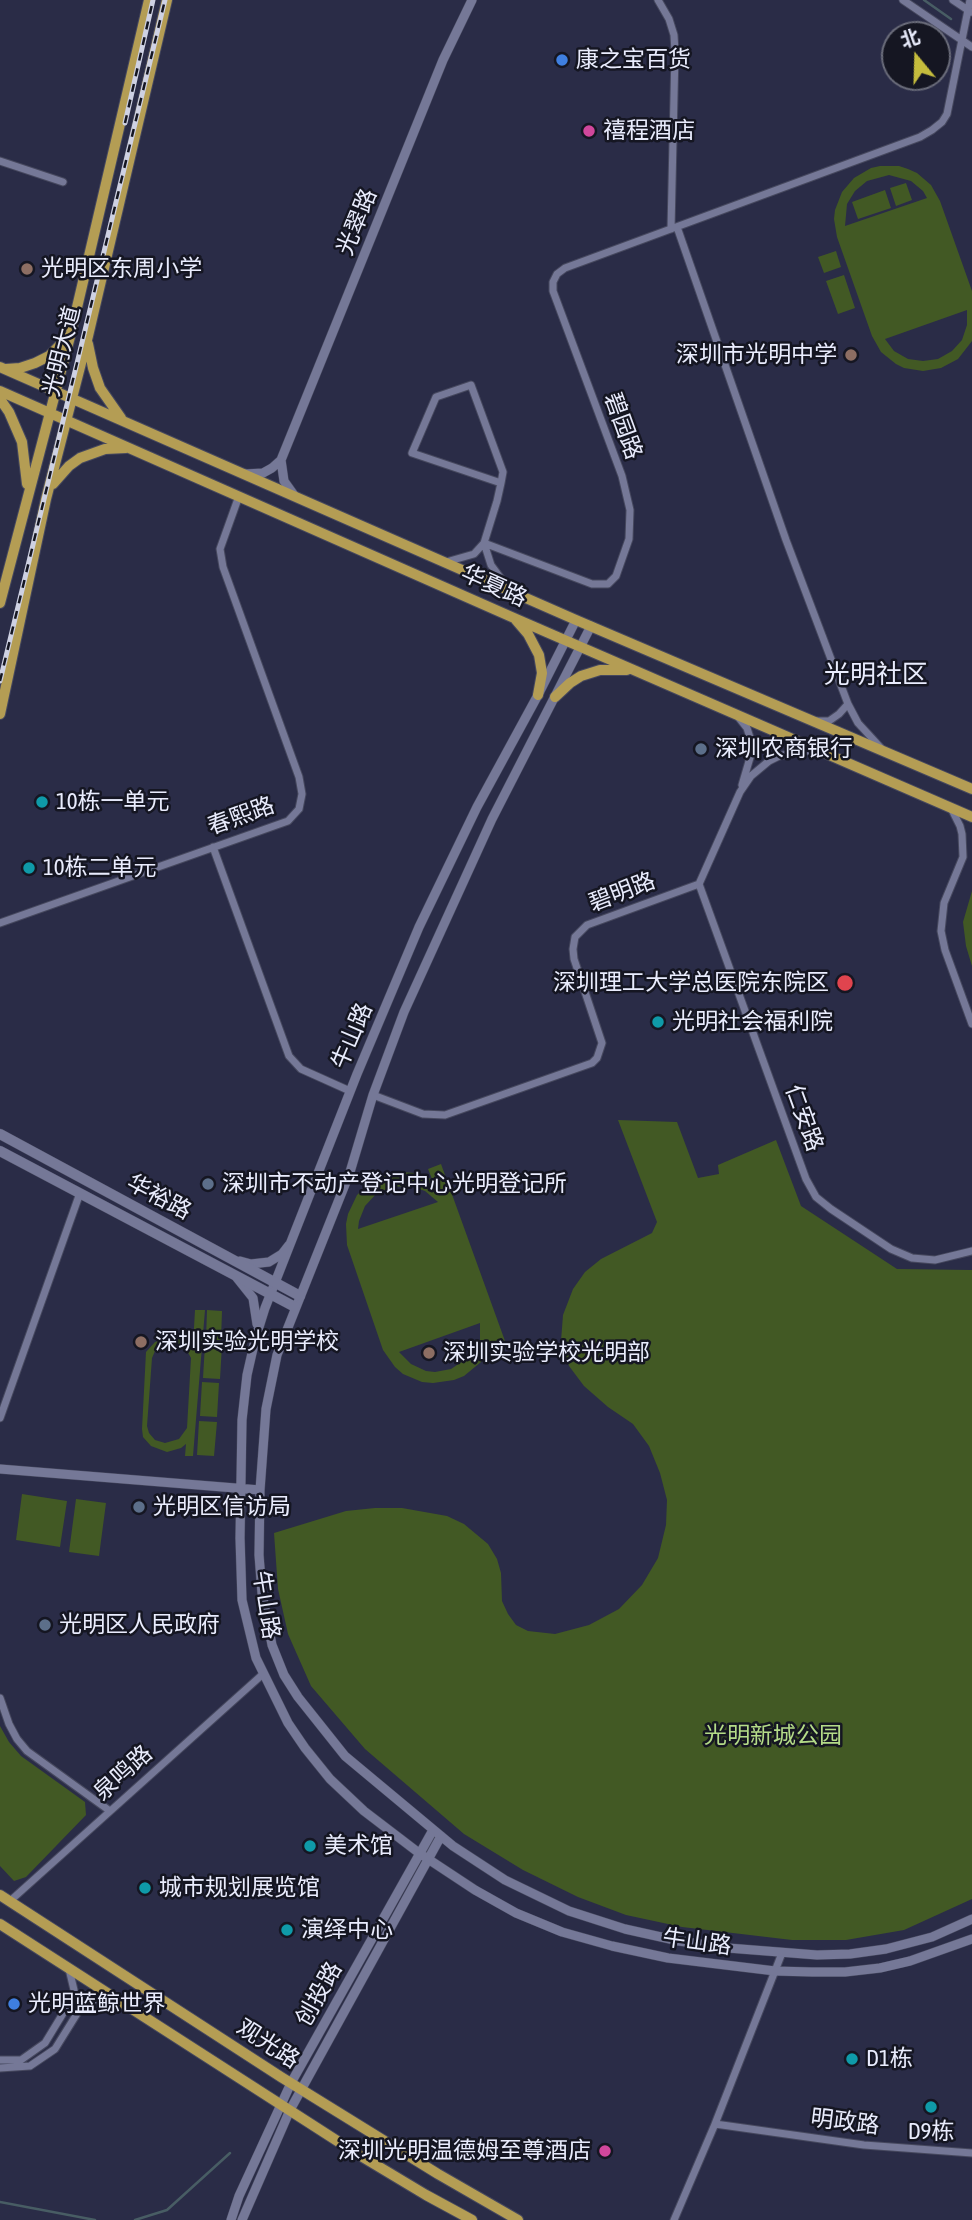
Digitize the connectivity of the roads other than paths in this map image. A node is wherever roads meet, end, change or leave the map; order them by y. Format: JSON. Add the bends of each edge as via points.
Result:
{"nodes":[{"id":1,"x":149,"y":0,"type":"edge"},
{"id":2,"x":166,"y":0,"type":"edge"},
{"id":3,"x":472,"y":0,"type":"edge"},
{"id":4,"x":657,"y":0,"type":"edge"},
{"id":5,"x":903,"y":0,"type":"edge"},
{"id":6,"x":953,"y":0,"type":"edge"},
{"id":7,"x":970,"y":0,"type":"edge"},
{"id":8,"x":970,"y":11,"type":"edge"},
{"id":9,"x":961,"y":40,"type":"junction"},
{"id":10,"x":972,"y":47,"type":"edge"},
{"id":11,"x":0,"y":160,"type":"edge"},
{"id":12,"x":63,"y":182,"type":"dead end"},
{"id":13,"x":674,"y":228,"type":"junction"},
{"id":14,"x":71,"y":333,"type":"junction"},
{"id":15,"x":88,"y":337,"type":"junction"},
{"id":16,"x":2,"y":368,"type":"edge"},
{"id":17,"x":0,"y":391,"type":"edge"},
{"id":18,"x":55,"y":391,"type":"junction"},
{"id":19,"x":72,"y":398,"type":"junction"},
{"id":20,"x":0,"y":399,"type":"edge"},
{"id":21,"x":49,"y":413,"type":"junction"},
{"id":22,"x":66,"y":420,"type":"junction"},
{"id":23,"x":126,"y":422,"type":"junction"},
{"id":24,"x":132,"y":449,"type":"junction"},
{"id":25,"x":281,"y":460,"type":"junction"},
{"id":26,"x":244,"y":474,"type":"junction"},
{"id":27,"x":501,"y":483,"type":"junction"},
{"id":28,"x":28,"y":492,"type":"junction"},
{"id":29,"x":239,"y":496,"type":"junction"},
{"id":30,"x":296,"y":496,"type":"junction"},
{"id":31,"x":46,"y":499,"type":"junction"},
{"id":32,"x":484,"y":543,"type":"junction"},
{"id":33,"x":445,"y":562,"type":"junction"},
{"id":34,"x":511,"y":591,"type":"junction"},
{"id":35,"x":0,"y":603,"type":"edge"},
{"id":36,"x":514,"y":618,"type":"junction"},
{"id":37,"x":576,"y":620,"type":"junction"},
{"id":38,"x":591,"y":626,"type":"junction"},
{"id":39,"x":567,"y":640,"type":"junction"},
{"id":40,"x":582,"y":646,"type":"junction"},
{"id":41,"x":635,"y":670,"type":"junction"},
{"id":42,"x":538,"y":695,"type":"junction"},
{"id":43,"x":555,"y":697,"type":"junction"},
{"id":44,"x":848,"y":704,"type":"junction"},
{"id":45,"x":0,"y":713,"type":"edge"},
{"id":46,"x":735,"y":714,"type":"junction"},
{"id":47,"x":815,"y":722,"type":"junction"},
{"id":48,"x":822,"y":751,"type":"junction"},
{"id":49,"x":884,"y":751,"type":"junction"},
{"id":50,"x":972,"y":789,"type":"edge"},
{"id":51,"x":740,"y":792,"type":"junction"},
{"id":52,"x":950,"y":807,"type":"junction"},
{"id":53,"x":972,"y":817,"type":"edge"},
{"id":54,"x":213,"y":847,"type":"junction"},
{"id":55,"x":972,"y":849,"type":"edge"},
{"id":56,"x":962,"y":857,"type":"junction"},
{"id":57,"x":699,"y":884,"type":"junction"},
{"id":58,"x":0,"y":923,"type":"edge"},
{"id":59,"x":972,"y":1024,"type":"edge"},
{"id":60,"x":350,"y":1091,"type":"junction"},
{"id":61,"x":373,"y":1095,"type":"junction"},
{"id":62,"x":0,"y":1134,"type":"edge"},
{"id":63,"x":0,"y":1151,"type":"edge"},
{"id":64,"x":80,"y":1193,"type":"junction"},
{"id":65,"x":293,"y":1238,"type":"junction"},
{"id":66,"x":972,"y":1251,"type":"edge"},
{"id":67,"x":234,"y":1258,"type":"junction"},
{"id":68,"x":228,"y":1271,"type":"junction"},
{"id":69,"x":273,"y":1289,"type":"junction"},
{"id":70,"x":300,"y":1296,"type":"junction"},
{"id":71,"x":295,"y":1307,"type":"junction"},
{"id":72,"x":255,"y":1340,"type":"junction"},
{"id":73,"x":0,"y":1418,"type":"edge"},
{"id":74,"x":0,"y":1469,"type":"edge"},
{"id":75,"x":240,"y":1489,"type":"junction"},
{"id":76,"x":260,"y":1490,"type":"junction"},
{"id":77,"x":262,"y":1674,"type":"junction"},
{"id":78,"x":0,"y":1698,"type":"edge"},
{"id":79,"x":110,"y":1811,"type":"junction"},
{"id":80,"x":437,"y":1833,"type":"junction"},
{"id":81,"x":424,"y":1856,"type":"junction"},
{"id":82,"x":5,"y":1898,"type":"edge"},
{"id":83,"x":972,"y":1919,"type":"edge"},
{"id":84,"x":0,"y":1924,"type":"edge"},
{"id":85,"x":972,"y":1939,"type":"edge"},
{"id":86,"x":782,"y":1953,"type":"junction"},
{"id":87,"x":69,"y":1968,"type":"junction"},
{"id":88,"x":775,"y":1971,"type":"junction"},
{"id":89,"x":110,"y":1995,"type":"junction"},
{"id":90,"x":0,"y":2060,"type":"edge"},
{"id":91,"x":0,"y":2068,"type":"edge"},
{"id":92,"x":291,"y":2083,"type":"junction"},
{"id":93,"x":301,"y":2090,"type":"junction"},
{"id":94,"x":285,"y":2107,"type":"junction"},
{"id":95,"x":715,"y":2124,"type":"junction"},
{"id":96,"x":972,"y":2152,"type":"edge"},
{"id":97,"x":231,"y":2220,"type":"edge"},
{"id":98,"x":242,"y":2220,"type":"edge"},
{"id":99,"x":472,"y":2220,"type":"edge"},
{"id":100,"x":518,"y":2220,"type":"edge"},
{"id":101,"x":674,"y":2220,"type":"edge"}],
"edges":[{"from":1,"to":14,"type":"main road","name":"光明大道"},
{"from":2,"to":15,"type":"main road","name":"光明大道"},
{"from":3,"to":25,"type":"street","name":"光翠路","via":[[443,60]]},
{"from":4,"to":13,"type":"street","via":[[674,35]]},
{"from":5,"to":9,"type":"street"},
{"from":6,"to":8,"type":"street"},
{"from":7,"to":8,"type":"street","name":"碧园路"},
{"from":8,"to":9,"type":"street","name":"碧园路"},
{"from":9,"to":10,"type":"street"},
{"from":9,"to":13,"type":"street","name":"碧园路","via":[[947,114],[932,130]]},
{"from":11,"to":12,"type":"street"},
{"from":13,"to":32,"type":"street","name":"碧园路","via":[[565,268],[553,282],[630,510],[629,539],[616,576],[608,584],[592,584]]},
{"from":13,"to":44,"type":"street"},
{"from":14,"to":16,"type":"main road","via":[[49,356],[20,368]]},
{"from":14,"to":18,"type":"main road","name":"光明大道"},
{"from":15,"to":19,"type":"main road","name":"光明大道"},
{"from":15,"to":23,"type":"main road","via":[[100,388]]},
{"from":16,"to":18,"type":"main road","name":"华夏路"},
{"from":17,"to":21,"type":"main road","name":"华夏路"},
{"from":18,"to":19,"type":"main road","name":"华夏路"},
{"from":18,"to":21,"type":"main road","name":"光明大道"},
{"from":19,"to":22,"type":"main road","name":"光明大道"},
{"from":19,"to":23,"type":"main road","name":"华夏路"},
{"from":20,"to":28,"type":"main road","via":[[22,442]]},
{"from":21,"to":22,"type":"main road","name":"华夏路"},
{"from":21,"to":28,"type":"main road","name":"光明大道"},
{"from":22,"to":24,"type":"main road","name":"华夏路"},
{"from":22,"to":31,"type":"main road","name":"光明大道"},
{"from":23,"to":26,"type":"main road","name":"华夏路"},
{"from":24,"to":29,"type":"main road","name":"华夏路"},
{"from":24,"to":31,"type":"main road","via":[[105,449],[80,458],[59,475]]},
{"from":25,"to":26,"type":"street","via":[[262,473]]},
{"from":25,"to":30,"type":"street","via":[[284,481]]},
{"from":26,"to":30,"type":"main road","name":"华夏路"},
{"from":27,"to":27,"type":"street","via":[[502,467],[471,385],[436,397],[412,453]]},
{"from":27,"to":32,"type":"street"},
{"from":28,"to":35,"type":"main road","name":"光明大道"},
{"from":29,"to":36,"type":"main road","name":"华夏路"},
{"from":29,"to":54,"type":"street","name":"春熙路","via":[[220,549],[223,568],[302,794],[299,809],[288,821]]},
{"from":30,"to":33,"type":"main road","name":"华夏路"},
{"from":31,"to":45,"type":"main road","name":"光明大道"},
{"from":32,"to":33,"type":"street","via":[[474,554]]},
{"from":32,"to":34,"type":"street","via":[[491,565]]},
{"from":33,"to":34,"type":"main road","name":"华夏路"},
{"from":34,"to":37,"type":"main road","name":"华夏路"},
{"from":36,"to":39,"type":"main road","name":"华夏路"},
{"from":36,"to":42,"type":"main road","via":[[538,655],[542,673]]},
{"from":37,"to":38,"type":"main road","name":"华夏路"},
{"from":37,"to":39,"type":"street","name":"牛山路"},
{"from":38,"to":40,"type":"street","name":"牛山路"},
{"from":38,"to":47,"type":"main road","name":"华夏路"},
{"from":39,"to":40,"type":"main road","name":"华夏路"},
{"from":39,"to":42,"type":"street","name":"牛山路"},
{"from":40,"to":41,"type":"main road","name":"华夏路"},
{"from":40,"to":43,"type":"street","name":"牛山路"},
{"from":41,"to":43,"type":"main road","via":[[590,672]]},
{"from":41,"to":46,"type":"main road","name":"华夏路"},
{"from":42,"to":60,"type":"street","name":"牛山路","via":[[419,927]]},
{"from":43,"to":61,"type":"street","name":"牛山路","via":[[431,951]]},
{"from":44,"to":47,"type":"street","via":[[829,720]]},
{"from":44,"to":49,"type":"street"},
{"from":46,"to":48,"type":"main road","name":"华夏路"},
{"from":46,"to":51,"type":"street","via":[[747,728],[752,744]]},
{"from":47,"to":49,"type":"main road","name":"华夏路"},
{"from":48,"to":51,"type":"street","via":[[779,755],[760,768]]},
{"from":48,"to":52,"type":"main road","name":"华夏路"},
{"from":49,"to":50,"type":"main road","name":"华夏路"},
{"from":51,"to":57,"type":"street"},
{"from":52,"to":53,"type":"main road","name":"华夏路"},
{"from":52,"to":56,"type":"street","via":[[960,825]]},
{"from":54,"to":58,"type":"street","name":"春熙路"},
{"from":54,"to":60,"type":"street","via":[[289,1056],[301,1069]]},
{"from":55,"to":56,"type":"street"},
{"from":56,"to":59,"type":"street","via":[[944,903],[941,931]]},
{"from":57,"to":61,"type":"street","name":"碧明路","via":[[587,925],[575,937],[574,959],[602,1043],[592,1063],[445,1115],[424,1114]]},
{"from":57,"to":66,"type":"street","name":"仁安路","via":[[806,1179],[817,1197],[891,1249],[912,1258],[935,1260]]},
{"from":60,"to":65,"type":"street","name":"牛山路"},
{"from":61,"to":70,"type":"street","name":"牛山路","via":[[350,1172]]},
{"from":62,"to":67,"type":"main road","name":"华裕路"},
{"from":63,"to":64,"type":"main road","name":"华裕路"},
{"from":64,"to":68,"type":"main road","name":"华裕路"},
{"from":64,"to":73,"type":"street"},
{"from":65,"to":67,"type":"street","via":[[282,1254],[269,1262],[251,1264]]},
{"from":65,"to":69,"type":"street","name":"牛山路"},
{"from":67,"to":69,"type":"main road","name":"华裕路"},
{"from":68,"to":69,"type":"main road","name":"华裕路"},
{"from":68,"to":72,"type":"street","via":[[253,1298]]},
{"from":69,"to":70,"type":"main road","name":"华裕路"},
{"from":69,"to":71,"type":"main road","name":"华裕路"},
{"from":69,"to":72,"type":"street","name":"牛山路"},
{"from":70,"to":71,"type":"street","name":"牛山路"},
{"from":71,"to":76,"type":"street","name":"牛山路","via":[[271,1377]]},
{"from":72,"to":75,"type":"street","name":"牛山路","via":[[244,1392]]},
{"from":74,"to":75,"type":"street"},
{"from":75,"to":76,"type":"street"},
{"from":75,"to":77,"type":"street","name":"牛山路","via":[[242,1600]]},
{"from":76,"to":80,"type":"street","name":"牛山路","via":[[262,1593],[272,1645],[285,1675],[345,1756]]},
{"from":77,"to":79,"type":"street","name":"泉鸣路"},
{"from":77,"to":81,"type":"street","name":"牛山路","via":[[288,1724],[330,1779]]},
{"from":78,"to":79,"type":"street","via":[[9,1724],[27,1751]]},
{"from":79,"to":82,"type":"street","name":"泉鸣路"},
{"from":80,"to":81,"type":"street","name":"创投路"},
{"from":80,"to":86,"type":"street","name":"牛山路","via":[[505,1880],[569,1911],[679,1941]]},
{"from":81,"to":88,"type":"street","name":"牛山路","via":[[516,1913],[562,1932],[668,1958]]},
{"from":81,"to":92,"type":"street","name":"创投路"},
{"from":81,"to":93,"type":"street","name":"创投路"},
{"from":82,"to":92,"type":"main road","name":"观光路"},
{"from":83,"to":86,"type":"street","name":"牛山路","via":[[932,1937],[886,1949],[849,1954]]},
{"from":84,"to":87,"type":"main road","name":"观光路"},
{"from":85,"to":88,"type":"street","name":"牛山路","via":[[880,1968]]},
{"from":86,"to":88,"type":"street"},
{"from":87,"to":89,"type":"main road","name":"观光路"},
{"from":87,"to":90,"type":"street","via":[[73,1997],[45,2043],[21,2060]]},
{"from":88,"to":95,"type":"street"},
{"from":89,"to":91,"type":"street","via":[[83,2004],[55,2049],[30,2066]]},
{"from":89,"to":94,"type":"main road","name":"观光路"},
{"from":92,"to":93,"type":"main road","name":"观光路"},
{"from":92,"to":94,"type":"street","name":"创投路"},
{"from":93,"to":94,"type":"street","name":"创投路"},
{"from":93,"to":100,"type":"main road","name":"观光路"},
{"from":94,"to":97,"type":"street","name":"创投路"},
{"from":94,"to":98,"type":"street","name":"创投路"},
{"from":94,"to":99,"type":"main road","name":"观光路"},
{"from":95,"to":96,"type":"street","name":"明政路","via":[[864,2145]]},
{"from":95,"to":101,"type":"street"}]}
